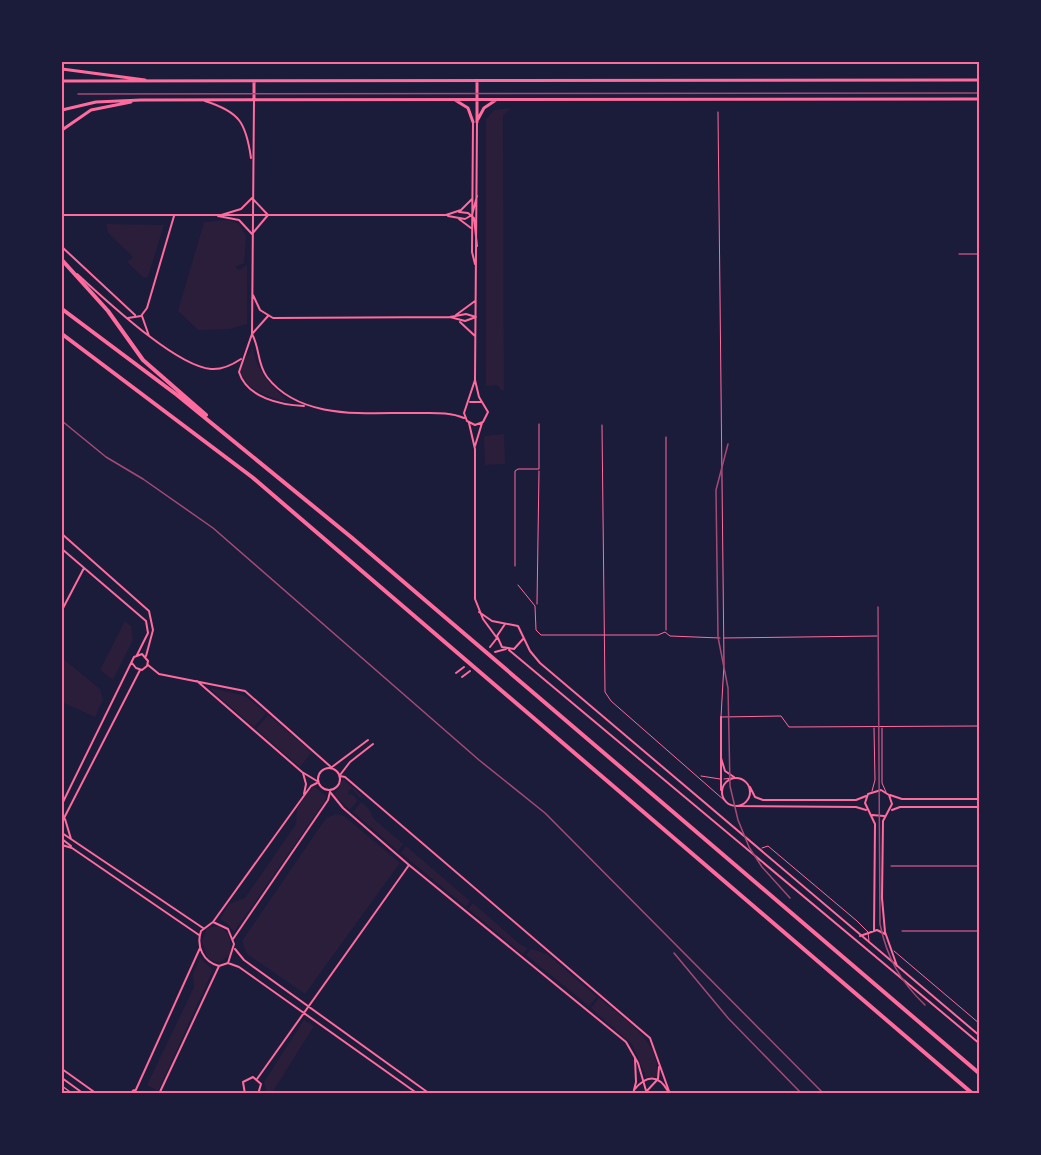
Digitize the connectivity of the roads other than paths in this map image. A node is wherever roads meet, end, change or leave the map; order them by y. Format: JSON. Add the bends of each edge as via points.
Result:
{"nodes":[{"id":1,"x":62,"y":69,"type":"edge"},
{"id":2,"x":980,"y":80,"type":"edge"},
{"id":3,"x":62,"y":81,"type":"edge"},
{"id":4,"x":168,"y":81,"type":"junction"},
{"id":5,"x":254,"y":81,"type":"junction"},
{"id":6,"x":477,"y":81,"type":"junction"},
{"id":7,"x":454,"y":99,"type":"junction"},
{"id":8,"x":477,"y":99,"type":"junction"},
{"id":9,"x":497,"y":99,"type":"junction"},
{"id":10,"x":980,"y":99,"type":"edge"},
{"id":11,"x":141,"y":100,"type":"junction"},
{"id":12,"x":201,"y":100,"type":"junction"},
{"id":13,"x":254,"y":100,"type":"junction"},
{"id":14,"x":62,"y":110,"type":"edge"},
{"id":15,"x":718,"y":112,"type":"dead end"},
{"id":16,"x":476,"y":121,"type":"junction"},
{"id":17,"x":62,"y":130,"type":"edge"},
{"id":18,"x":252,"y":164,"type":"junction"},
{"id":19,"x":477,"y":194,"type":"junction"},
{"id":20,"x":252,"y":198,"type":"junction"},
{"id":21,"x":472,"y":199,"type":"junction"},
{"id":22,"x":456,"y":213,"type":"junction"},
{"id":23,"x":62,"y":215,"type":"edge"},
{"id":24,"x":252,"y":215,"type":"junction"},
{"id":25,"x":268,"y":215,"type":"junction"},
{"id":26,"x":446,"y":215,"type":"junction"},
{"id":27,"x":472,"y":215,"type":"junction"},
{"id":28,"x":174,"y":216,"type":"junction"},
{"id":29,"x":218,"y":216,"type":"junction"},
{"id":30,"x":456,"y":218,"type":"junction"},
{"id":31,"x":472,"y":231,"type":"junction"},
{"id":32,"x":252,"y":234,"type":"junction"},
{"id":33,"x":62,"y":247,"type":"edge"},
{"id":34,"x":478,"y":252,"type":"junction"},
{"id":35,"x":959,"y":254,"type":"dead end"},
{"id":36,"x":980,"y":254,"type":"edge"},
{"id":37,"x":62,"y":260,"type":"edge"},
{"id":38,"x":476,"y":267,"type":"junction"},
{"id":39,"x":252,"y":289,"type":"junction"},
{"id":40,"x":476,"y":299,"type":"junction"},
{"id":41,"x":62,"y":309,"type":"edge"},
{"id":42,"x":135,"y":315,"type":"junction"},
{"id":43,"x":141,"y":316,"type":"junction"},
{"id":44,"x":268,"y":316,"type":"junction"},
{"id":45,"x":450,"y":317,"type":"junction"},
{"id":46,"x":476,"y":317,"type":"junction"},
{"id":47,"x":128,"y":319,"type":"junction"},
{"id":48,"x":458,"y":320,"type":"junction"},
{"id":49,"x":252,"y":334,"type":"junction"},
{"id":50,"x":62,"y":335,"type":"edge"},
{"id":51,"x":149,"y":336,"type":"junction"},
{"id":52,"x":476,"y":337,"type":"junction"},
{"id":53,"x":243,"y":357,"type":"junction"},
{"id":54,"x":475,"y":380,"type":"junction"},
{"id":55,"x":482,"y":402,"type":"junction"},
{"id":56,"x":468,"y":404,"type":"junction"},
{"id":57,"x":304,"y":406,"type":"junction"},
{"id":58,"x":465,"y":418,"type":"junction"},
{"id":59,"x":469,"y":422,"type":"junction"},
{"id":60,"x":482,"y":423,"type":"junction"},
{"id":61,"x":539,"y":424,"type":"dead end"},
{"id":62,"x":602,"y":425,"type":"dead end"},
{"id":63,"x":666,"y":437,"type":"dead end"},
{"id":64,"x":232,"y":438,"type":"junction"},
{"id":65,"x":474,"y":449,"type":"junction"},
{"id":66,"x":539,"y":469,"type":"junction"},
{"id":67,"x":62,"y":534,"type":"edge"},
{"id":68,"x":62,"y":549,"type":"edge"},
{"id":69,"x":515,"y":566,"type":"dead end"},
{"id":70,"x":84,"y":568,"type":"junction"},
{"id":71,"x":518,"y":585,"type":"dead end"},
{"id":72,"x":535,"y":606,"type":"junction"},
{"id":73,"x":62,"y":610,"type":"edge"},
{"id":74,"x":479,"y":612,"type":"junction"},
{"id":75,"x":506,"y":623,"type":"junction"},
{"id":76,"x":664,"y":632,"type":"junction"},
{"id":77,"x":603,"y":635,"type":"junction"},
{"id":78,"x":523,"y":636,"type":"junction"},
{"id":79,"x":877,"y":636,"type":"dead end"},
{"id":80,"x":497,"y":638,"type":"junction"},
{"id":81,"x":722,"y":638,"type":"junction"},
{"id":82,"x":490,"y":647,"type":"dead end"},
{"id":83,"x":508,"y":649,"type":"junction"},
{"id":84,"x":495,"y":652,"type":"dead end"},
{"id":85,"x":137,"y":655,"type":"junction"},
{"id":86,"x":146,"y":656,"type":"junction"},
{"id":87,"x":132,"y":663,"type":"junction"},
{"id":88,"x":147,"y":664,"type":"junction"},
{"id":89,"x":464,"y":667,"type":"dead end"},
{"id":90,"x":140,"y":670,"type":"junction"},
{"id":91,"x":470,"y":671,"type":"dead end"},
{"id":92,"x":456,"y":673,"type":"dead end"},
{"id":93,"x":462,"y":678,"type":"dead end"},
{"id":94,"x":196,"y":681,"type":"junction"},
{"id":95,"x":721,"y":717,"type":"junction"},
{"id":96,"x":874,"y":726,"type":"junction"},
{"id":97,"x":882,"y":726,"type":"junction"},
{"id":98,"x":980,"y":726,"type":"edge"},
{"id":99,"x":368,"y":740,"type":"dead end"},
{"id":100,"x":373,"y":744,"type":"dead end"},
{"id":101,"x":721,"y":758,"type":"junction"},
{"id":102,"x":331,"y":767,"type":"junction"},
{"id":103,"x":302,"y":772,"type":"junction"},
{"id":104,"x":340,"y":776,"type":"junction"},
{"id":105,"x":699,"y":776,"type":"junction"},
{"id":106,"x":735,"y":778,"type":"junction"},
{"id":107,"x":719,"y":780,"type":"junction"},
{"id":108,"x":317,"y":782,"type":"junction"},
{"id":109,"x":750,"y":787,"type":"junction"},
{"id":110,"x":872,"y":791,"type":"junction"},
{"id":111,"x":330,"y":792,"type":"junction"},
{"id":112,"x":886,"y":792,"type":"junction"},
{"id":113,"x":868,"y":794,"type":"junction"},
{"id":114,"x":889,"y":795,"type":"junction"},
{"id":115,"x":723,"y":798,"type":"junction"},
{"id":116,"x":302,"y":799,"type":"junction"},
{"id":117,"x":980,"y":799,"type":"edge"},
{"id":118,"x":62,"y":804,"type":"edge"},
{"id":119,"x":737,"y":806,"type":"junction"},
{"id":120,"x":980,"y":807,"type":"edge"},
{"id":121,"x":867,"y":811,"type":"junction"},
{"id":122,"x":890,"y":812,"type":"junction"},
{"id":123,"x":870,"y":814,"type":"junction"},
{"id":124,"x":886,"y":815,"type":"junction"},
{"id":125,"x":65,"y":817,"type":"junction"},
{"id":126,"x":62,"y":822,"type":"edge"},
{"id":127,"x":62,"y":833,"type":"edge"},
{"id":128,"x":62,"y":839,"type":"edge"},
{"id":129,"x":71,"y":839,"type":"junction"},
{"id":130,"x":62,"y":845,"type":"edge"},
{"id":131,"x":72,"y":848,"type":"junction"},
{"id":132,"x":758,"y":849,"type":"junction"},
{"id":133,"x":882,"y":861,"type":"junction"},
{"id":134,"x":409,"y":865,"type":"junction"},
{"id":135,"x":891,"y":866,"type":"junction"},
{"id":136,"x":980,"y":866,"type":"edge"},
{"id":137,"x":882,"y":872,"type":"junction"},
{"id":138,"x":213,"y":922,"type":"junction"},
{"id":139,"x":204,"y":928,"type":"junction"},
{"id":140,"x":874,"y":931,"type":"junction"},
{"id":141,"x":902,"y":931,"type":"dead end"},
{"id":142,"x":980,"y":931,"type":"edge"},
{"id":143,"x":869,"y":933,"type":"junction"},
{"id":144,"x":199,"y":935,"type":"junction"},
{"id":145,"x":886,"y":935,"type":"junction"},
{"id":146,"x":860,"y":936,"type":"junction"},
{"id":147,"x":233,"y":939,"type":"junction"},
{"id":148,"x":869,"y":943,"type":"junction"},
{"id":149,"x":200,"y":948,"type":"junction"},
{"id":150,"x":235,"y":950,"type":"junction"},
{"id":151,"x":894,"y":951,"type":"junction"},
{"id":152,"x":228,"y":963,"type":"junction"},
{"id":153,"x":219,"y":966,"type":"junction"},
{"id":154,"x":899,"y":969,"type":"junction"},
{"id":155,"x":308,"y":1006,"type":"junction"},
{"id":156,"x":305,"y":1011,"type":"junction"},
{"id":157,"x":980,"y":1024,"type":"edge"},
{"id":158,"x":341,"y":1028,"type":"junction"},
{"id":159,"x":336,"y":1034,"type":"junction"},
{"id":160,"x":980,"y":1036,"type":"edge"},
{"id":161,"x":356,"y":1039,"type":"junction"},
{"id":162,"x":980,"y":1044,"type":"edge"},
{"id":163,"x":351,"y":1045,"type":"junction"},
{"id":164,"x":635,"y":1056,"type":"junction"},
{"id":165,"x":658,"y":1057,"type":"junction"},
{"id":166,"x":62,"y":1069,"type":"edge"},
{"id":167,"x":980,"y":1074,"type":"edge"},
{"id":168,"x":62,"y":1078,"type":"edge"},
{"id":169,"x":257,"y":1079,"type":"junction"},
{"id":170,"x":658,"y":1079,"type":"junction"},
{"id":171,"x":643,"y":1080,"type":"junction"},
{"id":172,"x":62,"y":1086,"type":"edge"},
{"id":173,"x":134,"y":1092,"type":"edge"},
{"id":174,"x":634,"y":1092,"type":"edge"},
{"id":175,"x":646,"y":1093,"type":"edge"},
{"id":176,"x":73,"y":1094,"type":"edge"},
{"id":177,"x":84,"y":1094,"type":"edge"},
{"id":178,"x":98,"y":1094,"type":"edge"},
{"id":179,"x":129,"y":1094,"type":"edge"},
{"id":180,"x":159,"y":1094,"type":"edge"},
{"id":181,"x":245,"y":1094,"type":"edge"},
{"id":182,"x":258,"y":1094,"type":"edge"},
{"id":183,"x":418,"y":1094,"type":"edge"},
{"id":184,"x":430,"y":1094,"type":"edge"},
{"id":185,"x":670,"y":1094,"type":"edge"},
{"id":186,"x":973,"y":1094,"type":"edge"}],
"edges":[{"from":1,"to":4,"type":"main road"},
{"from":2,"to":6,"type":"main road"},
{"from":3,"to":4,"type":"main road"},
{"from":4,"to":5,"type":"main road"},
{"from":5,"to":6,"type":"main road"},
{"from":5,"to":13,"type":"main road"},
{"from":6,"to":8,"type":"main road"},
{"from":7,"to":8,"type":"main road"},
{"from":7,"to":13,"type":"main road"},
{"from":7,"to":16,"type":"main road","via":[[468,108]]},
{"from":8,"to":9,"type":"main road"},
{"from":8,"to":16,"type":"main road"},
{"from":9,"to":10,"type":"main road"},
{"from":9,"to":16,"type":"main road","via":[[484,108]]},
{"from":11,"to":12,"type":"main road"},
{"from":11,"to":14,"type":"main road","via":[[96,102]]},
{"from":11,"to":17,"type":"main road","via":[[91,110]]},
{"from":12,"to":13,"type":"main road"},
{"from":12,"to":18,"type":"street","via":[[228,109],[240,119],[248,136]]},
{"from":13,"to":18,"type":"street"},
{"from":15,"to":81,"type":"lane"},
{"from":16,"to":19,"type":"street"},
{"from":16,"to":21,"type":"street"},
{"from":18,"to":20,"type":"street"},
{"from":19,"to":27,"type":"street"},
{"from":19,"to":34,"type":"street"},
{"from":20,"to":24,"type":"street"},
{"from":20,"to":25,"type":"street"},
{"from":20,"to":29,"type":"street","via":[[241,209]]},
{"from":21,"to":22,"type":"street"},
{"from":21,"to":27,"type":"street"},
{"from":22,"to":26,"type":"street"},
{"from":22,"to":27,"type":"street"},
{"from":23,"to":28,"type":"street"},
{"from":24,"to":25,"type":"street"},
{"from":24,"to":29,"type":"street"},
{"from":24,"to":32,"type":"street"},
{"from":25,"to":26,"type":"street"},
{"from":25,"to":32,"type":"street"},
{"from":26,"to":30,"type":"street"},
{"from":27,"to":30,"type":"street"},
{"from":27,"to":31,"type":"street"},
{"from":27,"to":34,"type":"street"},
{"from":28,"to":29,"type":"street"},
{"from":28,"to":43,"type":"street","via":[[147,308]]},
{"from":29,"to":32,"type":"street","via":[[239,220]]},
{"from":30,"to":31,"type":"street"},
{"from":31,"to":38,"type":"street"},
{"from":32,"to":39,"type":"street"},
{"from":33,"to":42,"type":"street"},
{"from":34,"to":38,"type":"street"},
{"from":35,"to":36,"type":"lane"},
{"from":37,"to":47,"type":"street"},
{"from":37,"to":64,"type":"highway","via":[[108,312],[143,360]]},
{"from":38,"to":40,"type":"street"},
{"from":39,"to":44,"type":"street","via":[[257,305]]},
{"from":39,"to":49,"type":"street"},
{"from":40,"to":45,"type":"street"},
{"from":40,"to":46,"type":"street"},
{"from":41,"to":64,"type":"highway"},
{"from":42,"to":43,"type":"street"},
{"from":42,"to":47,"type":"street"},
{"from":43,"to":51,"type":"street"},
{"from":44,"to":45,"type":"street"},
{"from":44,"to":49,"type":"street"},
{"from":45,"to":46,"type":"street"},
{"from":45,"to":48,"type":"street"},
{"from":46,"to":48,"type":"street"},
{"from":46,"to":52,"type":"street"},
{"from":47,"to":51,"type":"street"},
{"from":48,"to":52,"type":"street"},
{"from":49,"to":53,"type":"street"},
{"from":49,"to":57,"type":"street","via":[[267,378]]},
{"from":50,"to":186,"type":"highway","via":[[252,477],[333,544]]},
{"from":51,"to":53,"type":"street","via":[[210,369],[224,368]]},
{"from":52,"to":54,"type":"street"},
{"from":53,"to":57,"type":"street","via":[[239,372],[250,388],[269,399]]},
{"from":54,"to":55,"type":"street"},
{"from":54,"to":56,"type":"street"},
{"from":55,"to":56,"type":"street"},
{"from":55,"to":60,"type":"street","via":[[488,412]]},
{"from":56,"to":58,"type":"street"},
{"from":57,"to":58,"type":"street","via":[[449,413]]},
{"from":58,"to":59,"type":"street"},
{"from":59,"to":60,"type":"street"},
{"from":59,"to":65,"type":"street"},
{"from":60,"to":65,"type":"street"},
{"from":61,"to":66,"type":"lane"},
{"from":62,"to":77,"type":"lane"},
{"from":63,"to":76,"type":"lane","via":[[668,626]]},
{"from":64,"to":167,"type":"highway"},
{"from":65,"to":74,"type":"street","via":[[475,599]]},
{"from":66,"to":69,"type":"lane","via":[[515,471]]},
{"from":66,"to":72,"type":"lane"},
{"from":67,"to":86,"type":"street","via":[[149,611],[153,630]]},
{"from":68,"to":70,"type":"street"},
{"from":70,"to":73,"type":"street"},
{"from":70,"to":85,"type":"street","via":[[146,621],[148,633]]},
{"from":71,"to":72,"type":"lane"},
{"from":72,"to":77,"type":"lane","via":[[536,630],[543,635]]},
{"from":74,"to":75,"type":"street","via":[[492,621]]},
{"from":74,"to":80,"type":"street"},
{"from":75,"to":78,"type":"street","via":[[518,626]]},
{"from":75,"to":80,"type":"street"},
{"from":76,"to":77,"type":"lane"},
{"from":76,"to":81,"type":"lane","via":[[670,636]]},
{"from":77,"to":105,"type":"lane","via":[[605,692]]},
{"from":78,"to":83,"type":"street","via":[[519,646]]},
{"from":78,"to":132,"type":"street","via":[[533,656]]},
{"from":79,"to":81,"type":"lane"},
{"from":80,"to":82,"type":"street"},
{"from":80,"to":83,"type":"street"},
{"from":81,"to":95,"type":"lane"},
{"from":83,"to":84,"type":"street"},
{"from":83,"to":162,"type":"street"},
{"from":85,"to":86,"type":"street"},
{"from":85,"to":87,"type":"street"},
{"from":86,"to":88,"type":"street"},
{"from":87,"to":90,"type":"street"},
{"from":87,"to":118,"type":"street"},
{"from":88,"to":90,"type":"street"},
{"from":88,"to":94,"type":"street","via":[[159,674]]},
{"from":89,"to":92,"type":"street"},
{"from":90,"to":125,"type":"street"},
{"from":91,"to":93,"type":"street"},
{"from":94,"to":102,"type":"street","via":[[250,695]]},
{"from":94,"to":103,"type":"street"},
{"from":95,"to":96,"type":"lane","via":[[783,716],[789,726]]},
{"from":95,"to":101,"type":"street"},
{"from":96,"to":97,"type":"lane"},
{"from":96,"to":110,"type":"lane"},
{"from":97,"to":98,"type":"lane"},
{"from":97,"to":112,"type":"lane","via":[[882,783]]},
{"from":99,"to":102,"type":"street"},
{"from":100,"to":104,"type":"street","via":[[350,762]]},
{"from":101,"to":106,"type":"street","via":[[725,771]]},
{"from":101,"to":107,"type":"street"},
{"from":102,"to":104,"type":"street"},
{"from":102,"to":108,"type":"street","via":[[321,772]]},
{"from":103,"to":108,"type":"street"},
{"from":103,"to":116,"type":"street","via":[[306,784]]},
{"from":104,"to":111,"type":"street"},
{"from":104,"to":165,"type":"street","via":[[650,1038]]},
{"from":105,"to":107,"type":"lane"},
{"from":105,"to":115,"type":"lane"},
{"from":106,"to":107,"type":"lane"},
{"from":106,"to":109,"type":"street"},
{"from":106,"to":115,"type":"street","via":[[724,784]]},
{"from":107,"to":115,"type":"street"},
{"from":108,"to":111,"type":"street"},
{"from":108,"to":116,"type":"street"},
{"from":109,"to":113,"type":"street","via":[[763,800],[856,800]]},
{"from":109,"to":119,"type":"street","via":[[749,799]]},
{"from":110,"to":112,"type":"street"},
{"from":110,"to":113,"type":"street"},
{"from":111,"to":134,"type":"street"},
{"from":111,"to":147,"type":"street"},
{"from":112,"to":114,"type":"street"},
{"from":113,"to":121,"type":"street"},
{"from":114,"to":117,"type":"street","via":[[898,799]]},
{"from":114,"to":122,"type":"street"},
{"from":115,"to":119,"type":"street"},
{"from":116,"to":138,"type":"street"},
{"from":119,"to":121,"type":"street","via":[[856,807]]},
{"from":120,"to":122,"type":"street","via":[[900,807]]},
{"from":121,"to":123,"type":"street"},
{"from":122,"to":124,"type":"street"},
{"from":123,"to":124,"type":"street"},
{"from":123,"to":140,"type":"street","via":[[875,826]]},
{"from":124,"to":133,"type":"street"},
{"from":125,"to":126,"type":"street"},
{"from":125,"to":129,"type":"street"},
{"from":127,"to":129,"type":"street"},
{"from":128,"to":131,"type":"street"},
{"from":129,"to":139,"type":"street"},
{"from":130,"to":131,"type":"street"},
{"from":131,"to":144,"type":"street"},
{"from":132,"to":143,"type":"lane","via":[[768,846]]},
{"from":132,"to":146,"type":"street"},
{"from":133,"to":135,"type":"lane"},
{"from":133,"to":137,"type":"street"},
{"from":134,"to":155,"type":"street"},
{"from":134,"to":164,"type":"street","via":[[588,1009],[626,1042]]},
{"from":135,"to":136,"type":"lane"},
{"from":135,"to":137,"type":"lane"},
{"from":137,"to":145,"type":"street"},
{"from":138,"to":139,"type":"street"},
{"from":138,"to":147,"type":"street","via":[[228,929]]},
{"from":139,"to":144,"type":"street"},
{"from":140,"to":143,"type":"street"},
{"from":140,"to":145,"type":"street"},
{"from":141,"to":142,"type":"lane"},
{"from":143,"to":146,"type":"street"},
{"from":143,"to":148,"type":"lane"},
{"from":144,"to":149,"type":"street"},
{"from":145,"to":151,"type":"street"},
{"from":146,"to":148,"type":"street"},
{"from":147,"to":150,"type":"street"},
{"from":148,"to":154,"type":"street"},
{"from":149,"to":153,"type":"street","via":[[205,959]]},
{"from":149,"to":173,"type":"street"},
{"from":150,"to":152,"type":"street"},
{"from":150,"to":155,"type":"street"},
{"from":151,"to":154,"type":"street"},
{"from":151,"to":157,"type":"lane"},
{"from":152,"to":153,"type":"street"},
{"from":152,"to":156,"type":"street"},
{"from":153,"to":180,"type":"street"},
{"from":154,"to":160,"type":"street"},
{"from":155,"to":156,"type":"street"},
{"from":155,"to":158,"type":"street"},
{"from":156,"to":159,"type":"street"},
{"from":156,"to":169,"type":"street"},
{"from":158,"to":159,"type":"street"},
{"from":158,"to":161,"type":"street"},
{"from":159,"to":163,"type":"street"},
{"from":161,"to":163,"type":"street"},
{"from":161,"to":184,"type":"street"},
{"from":163,"to":183,"type":"street"},
{"from":164,"to":171,"type":"street"},
{"from":164,"to":174,"type":"street"},
{"from":165,"to":170,"type":"street"},
{"from":165,"to":185,"type":"street"},
{"from":166,"to":178,"type":"street"},
{"from":168,"to":177,"type":"street"},
{"from":169,"to":181,"type":"street","via":[[249,1077],[243,1082]]},
{"from":169,"to":182,"type":"street","via":[[261,1087]]},
{"from":170,"to":171,"type":"street"},
{"from":170,"to":175,"type":"street"},
{"from":170,"to":185,"type":"street"},
{"from":171,"to":174,"type":"street"},
{"from":171,"to":175,"type":"street"},
{"from":172,"to":176,"type":"street"},
{"from":173,"to":179,"type":"street"}]}
